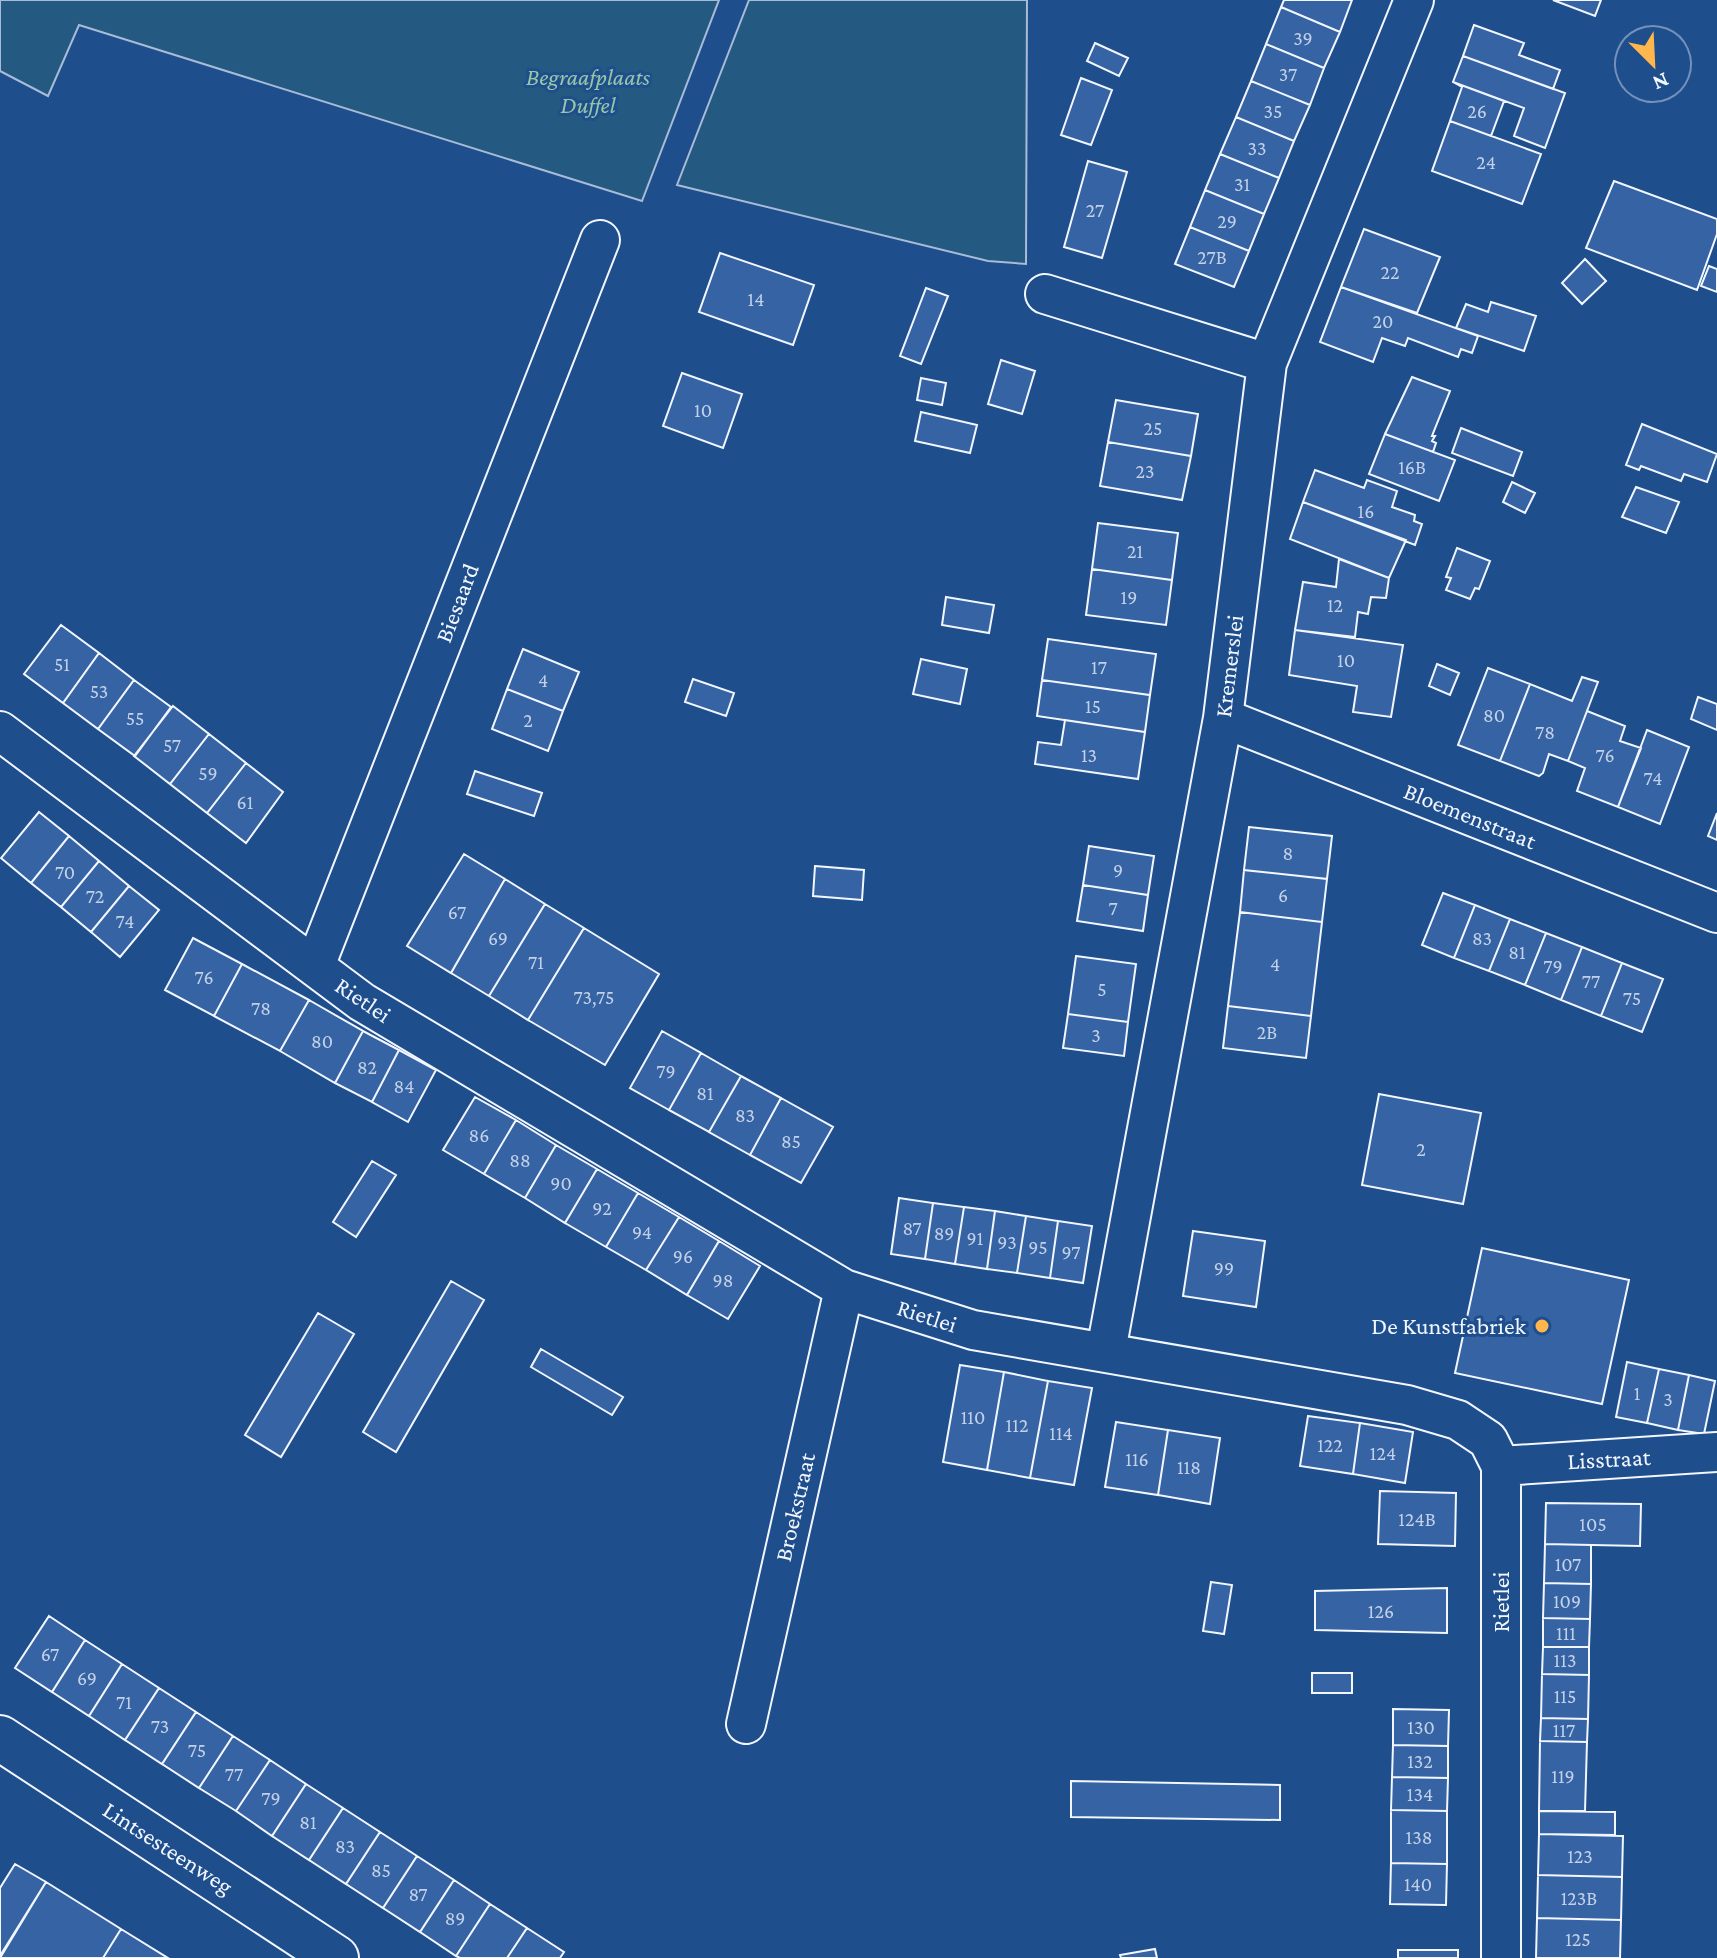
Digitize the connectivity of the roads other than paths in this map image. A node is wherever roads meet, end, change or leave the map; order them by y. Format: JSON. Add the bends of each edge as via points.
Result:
{"nodes":[{"id":1,"x":1414,"y":0,"type":"edge"},
{"id":2,"x":600,"y":240,"type":"dead end"},
{"id":3,"x":1045,"y":294,"type":"dead end"},
{"id":4,"x":1267,"y":363,"type":"junction"},
{"id":5,"x":1223,"y":718,"type":"junction"},
{"id":6,"x":0,"y":731,"type":"edge"},
{"id":7,"x":1717,"y":913,"type":"edge"},
{"id":8,"x":315,"y":966,"type":"junction"},
{"id":9,"x":844,"y":1289,"type":"junction"},
{"id":10,"x":1106,"y":1351,"type":"junction"},
{"id":11,"x":1717,"y":1452,"type":"edge"},
{"id":12,"x":1501,"y":1466,"type":"junction"},
{"id":13,"x":746,"y":1724,"type":"dead end"},
{"id":14,"x":0,"y":1738,"type":"edge"},
{"id":15,"x":336,"y":1958,"type":"edge"},
{"id":16,"x":1501,"y":1958,"type":"edge"}],
"edges":[{"from":1,"to":4,"type":"street","name":"Kremerslei"},
{"from":2,"to":8,"type":"street","name":"Biesaard"},
{"from":3,"to":4,"type":"street"},
{"from":4,"to":5,"type":"street","name":"Kremerslei"},
{"from":5,"to":7,"type":"street","name":"Bloemenstraat"},
{"from":5,"to":10,"type":"street","name":"Kremerslei"},
{"from":6,"to":8,"type":"street","name":"Rietlei"},
{"from":8,"to":9,"type":"street","name":"Rietlei","via":[[362,1002]]},
{"from":9,"to":10,"type":"street","name":"Rietlei","via":[[973,1330]]},
{"from":9,"to":13,"type":"street","name":"Broekstraat"},
{"from":10,"to":12,"type":"street","name":"Rietlei","via":[[1407,1405],[1458,1420],[1488,1440]]},
{"from":11,"to":12,"type":"street","name":"Lisstraat"},
{"from":12,"to":16,"type":"street","name":"Rietlei"},
{"from":14,"to":15,"type":"street","name":"Lintsesteenweg"}]}
